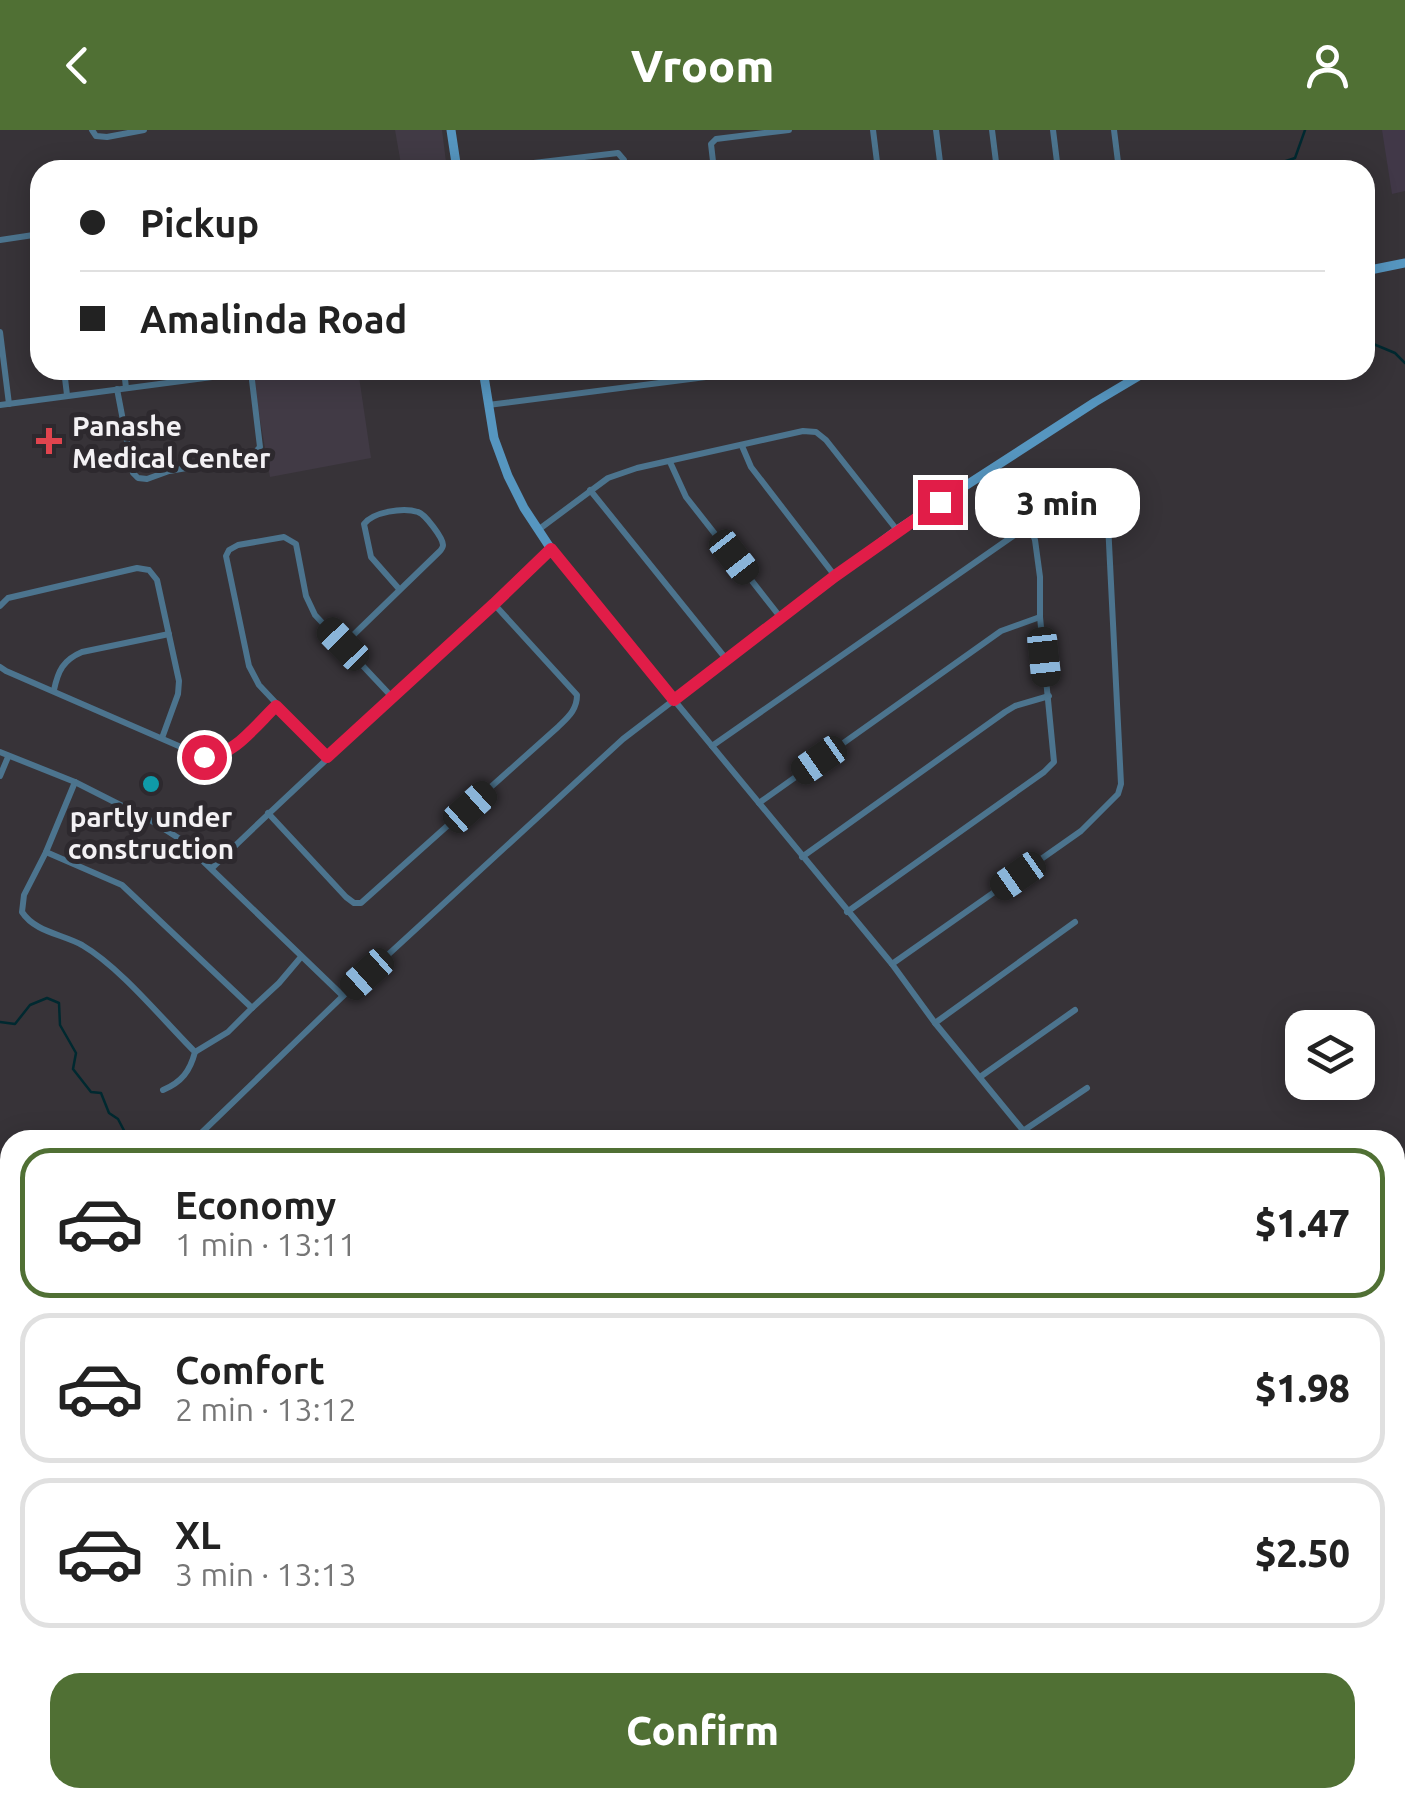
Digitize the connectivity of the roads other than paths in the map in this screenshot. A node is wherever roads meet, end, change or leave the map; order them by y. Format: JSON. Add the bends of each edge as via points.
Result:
{"nodes":[{"id":1,"x":92,"y":130,"type":"edge"},
{"id":2,"x":144,"y":130,"type":"edge"},
{"id":3,"x":452,"y":130,"type":"edge"},
{"id":4,"x":789,"y":130,"type":"edge"},
{"id":5,"x":873,"y":130,"type":"edge"},
{"id":6,"x":936,"y":130,"type":"edge"},
{"id":7,"x":992,"y":130,"type":"edge"},
{"id":8,"x":1052,"y":130,"type":"edge"},
{"id":9,"x":1114,"y":130,"type":"edge"},
{"id":10,"x":456,"y":160,"type":"edge"},
{"id":11,"x":559,"y":160,"type":"edge"},
{"id":12,"x":624,"y":160,"type":"edge"},
{"id":13,"x":713,"y":160,"type":"edge"},
{"id":14,"x":877,"y":160,"type":"edge"},
{"id":15,"x":940,"y":160,"type":"edge"},
{"id":16,"x":996,"y":160,"type":"edge"},
{"id":17,"x":1056,"y":160,"type":"edge"},
{"id":18,"x":1118,"y":160,"type":"edge"},
{"id":19,"x":30,"y":236,"type":"edge"},
{"id":20,"x":0,"y":240,"type":"edge"},
{"id":21,"x":1405,"y":263,"type":"edge"},
{"id":22,"x":1375,"y":269,"type":"edge"},
{"id":23,"x":0,"y":332,"type":"edge"},
{"id":24,"x":66,"y":380,"type":"edge"},
{"id":25,"x":122,"y":380,"type":"edge"},
{"id":26,"x":186,"y":380,"type":"edge"},
{"id":27,"x":247,"y":380,"type":"edge"},
{"id":28,"x":484,"y":380,"type":"edge"},
{"id":29,"x":682,"y":380,"type":"edge"},
{"id":30,"x":1133,"y":380,"type":"edge"},
{"id":31,"x":121,"y":388,"type":"junction"},
{"id":32,"x":68,"y":395,"type":"junction"},
{"id":33,"x":5,"y":404,"type":"edge"},
{"id":34,"x":488,"y":405,"type":"junction"},
{"id":35,"x":742,"y":446,"type":"junction"},
{"id":36,"x":670,"y":462,"type":"junction"},
{"id":37,"x":590,"y":490,"type":"junction"},
{"id":38,"x":1029,"y":524,"type":"junction"},
{"id":39,"x":538,"y":530,"type":"junction"},
{"id":40,"x":898,"y":530,"type":"junction"},
{"id":41,"x":551,"y":549,"type":"junction"},
{"id":42,"x":835,"y":576,"type":"junction"},
{"id":43,"x":400,"y":590,"type":"junction"},
{"id":44,"x":494,"y":604,"type":"junction"},
{"id":45,"x":0,"y":606,"type":"edge"},
{"id":46,"x":1040,"y":617,"type":"junction"},
{"id":47,"x":781,"y":618,"type":"junction"},
{"id":48,"x":170,"y":634,"type":"junction"},
{"id":49,"x":343,"y":644,"type":"junction"},
{"id":50,"x":727,"y":660,"type":"junction"},
{"id":51,"x":0,"y":667,"type":"edge"},
{"id":52,"x":54,"y":690,"type":"junction"},
{"id":53,"x":1049,"y":696,"type":"junction"},
{"id":54,"x":392,"y":697,"type":"junction"},
{"id":55,"x":674,"y":700,"type":"junction"},
{"id":56,"x":276,"y":706,"type":"junction"},
{"id":57,"x":162,"y":738,"type":"junction"},
{"id":58,"x":712,"y":746,"type":"junction"},
{"id":59,"x":0,"y":752,"type":"edge"},
{"id":60,"x":8,"y":756,"type":"junction"},
{"id":61,"x":327,"y":757,"type":"junction"},
{"id":62,"x":0,"y":776,"type":"edge"},
{"id":63,"x":75,"y":782,"type":"junction"},
{"id":64,"x":759,"y":803,"type":"junction"},
{"id":65,"x":268,"y":813,"type":"junction"},
{"id":66,"x":46,"y":852,"type":"junction"},
{"id":67,"x":802,"y":856,"type":"junction"},
{"id":68,"x":212,"y":868,"type":"junction"},
{"id":69,"x":847,"y":912,"type":"junction"},
{"id":70,"x":1075,"y":922,"type":"dead end"},
{"id":71,"x":301,"y":957,"type":"junction"},
{"id":72,"x":892,"y":964,"type":"junction"},
{"id":73,"x":343,"y":996,"type":"junction"},
{"id":74,"x":252,"y":1008,"type":"junction"},
{"id":75,"x":1075,"y":1010,"type":"dead end"},
{"id":76,"x":935,"y":1023,"type":"junction"},
{"id":77,"x":195,"y":1052,"type":"junction"},
{"id":78,"x":980,"y":1077,"type":"junction"},
{"id":79,"x":1087,"y":1088,"type":"dead end"},
{"id":80,"x":163,"y":1090,"type":"dead end"},
{"id":81,"x":204,"y":1130,"type":"edge"},
{"id":82,"x":1023,"y":1130,"type":"joint"}],
"edges":[{"from":1,"to":2,"type":"street","via":[[107,137]]},
{"from":3,"to":10,"type":"street"},
{"from":4,"to":13,"type":"street","via":[[716,139]]},
{"from":5,"to":14,"type":"street"},
{"from":6,"to":15,"type":"street"},
{"from":7,"to":16,"type":"street"},
{"from":8,"to":17,"type":"street"},
{"from":9,"to":18,"type":"street"},
{"from":11,"to":12,"type":"street","via":[[618,153]]},
{"from":19,"to":20,"type":"street"},
{"from":21,"to":22,"type":"street"},
{"from":23,"to":33,"type":"street"},
{"from":24,"to":32,"type":"street"},
{"from":25,"to":31,"type":"street"},
{"from":26,"to":31,"type":"street"},
{"from":27,"to":31,"type":"street","via":[[257,453],[148,479],[132,473]]},
{"from":28,"to":34,"type":"street"},
{"from":29,"to":34,"type":"street"},
{"from":30,"to":40,"type":"street"},
{"from":31,"to":32,"type":"street"},
{"from":32,"to":33,"type":"street"},
{"from":34,"to":39,"type":"street","via":[[508,476]]},
{"from":35,"to":36,"type":"street"},
{"from":35,"to":40,"type":"street","via":[[816,432]]},
{"from":35,"to":42,"type":"street"},
{"from":36,"to":37,"type":"street","via":[[636,468]]},
{"from":36,"to":47,"type":"street","via":[[686,497]]},
{"from":37,"to":39,"type":"street"},
{"from":37,"to":50,"type":"street"},
{"from":38,"to":46,"type":"street","via":[[1038,557]]},
{"from":38,"to":58,"type":"street"},
{"from":38,"to":72,"type":"street","via":[[1106,483],[1118,794],[1081,831]]},
{"from":39,"to":41,"type":"street"},
{"from":40,"to":42,"type":"street"},
{"from":41,"to":44,"type":"street"},
{"from":41,"to":55,"type":"street"},
{"from":42,"to":47,"type":"street"},
{"from":43,"to":43,"type":"street","via":[[443,547],[418,512],[392,512],[364,524],[371,557]]},
{"from":43,"to":49,"type":"street"},
{"from":44,"to":54,"type":"street"},
{"from":44,"to":65,"type":"street","via":[[577,695],[573,712],[548,737],[361,903],[346,897]]},
{"from":45,"to":48,"type":"street","via":[[8,598],[146,568],[157,580]]},
{"from":46,"to":53,"type":"street"},
{"from":46,"to":64,"type":"street","via":[[1001,631]]},
{"from":47,"to":50,"type":"street"},
{"from":48,"to":52,"type":"street","via":[[73,656],[61,666]]},
{"from":48,"to":57,"type":"street","via":[[179,681]]},
{"from":49,"to":54,"type":"street"},
{"from":49,"to":56,"type":"street","via":[[309,606],[291,539],[229,550],[250,666]]},
{"from":50,"to":55,"type":"street"},
{"from":51,"to":52,"type":"street"},
{"from":52,"to":57,"type":"street"},
{"from":53,"to":67,"type":"street","via":[[1005,712]]},
{"from":53,"to":69,"type":"street","via":[[1054,762]]},
{"from":54,"to":61,"type":"street"},
{"from":55,"to":58,"type":"street"},
{"from":55,"to":73,"type":"street"},
{"from":56,"to":57,"type":"street","via":[[215,758]]},
{"from":56,"to":61,"type":"street"},
{"from":58,"to":64,"type":"street"},
{"from":59,"to":60,"type":"street"},
{"from":60,"to":62,"type":"street"},
{"from":60,"to":63,"type":"street"},
{"from":61,"to":65,"type":"street"},
{"from":63,"to":66,"type":"street"},
{"from":63,"to":68,"type":"street","via":[[150,820]]},
{"from":64,"to":67,"type":"street"},
{"from":65,"to":68,"type":"street"},
{"from":66,"to":74,"type":"street","via":[[122,885]]},
{"from":66,"to":77,"type":"street","via":[[24,895],[29,923],[102,958]]},
{"from":67,"to":69,"type":"street"},
{"from":68,"to":71,"type":"street"},
{"from":69,"to":72,"type":"street"},
{"from":70,"to":76,"type":"street"},
{"from":71,"to":73,"type":"street"},
{"from":71,"to":74,"type":"street"},
{"from":72,"to":76,"type":"street"},
{"from":73,"to":81,"type":"street"},
{"from":74,"to":77,"type":"street"},
{"from":75,"to":78,"type":"street"},
{"from":76,"to":78,"type":"street"},
{"from":77,"to":80,"type":"street","via":[[190,1071]]},
{"from":78,"to":82,"type":"street"},
{"from":79,"to":82,"type":"street"}]}
